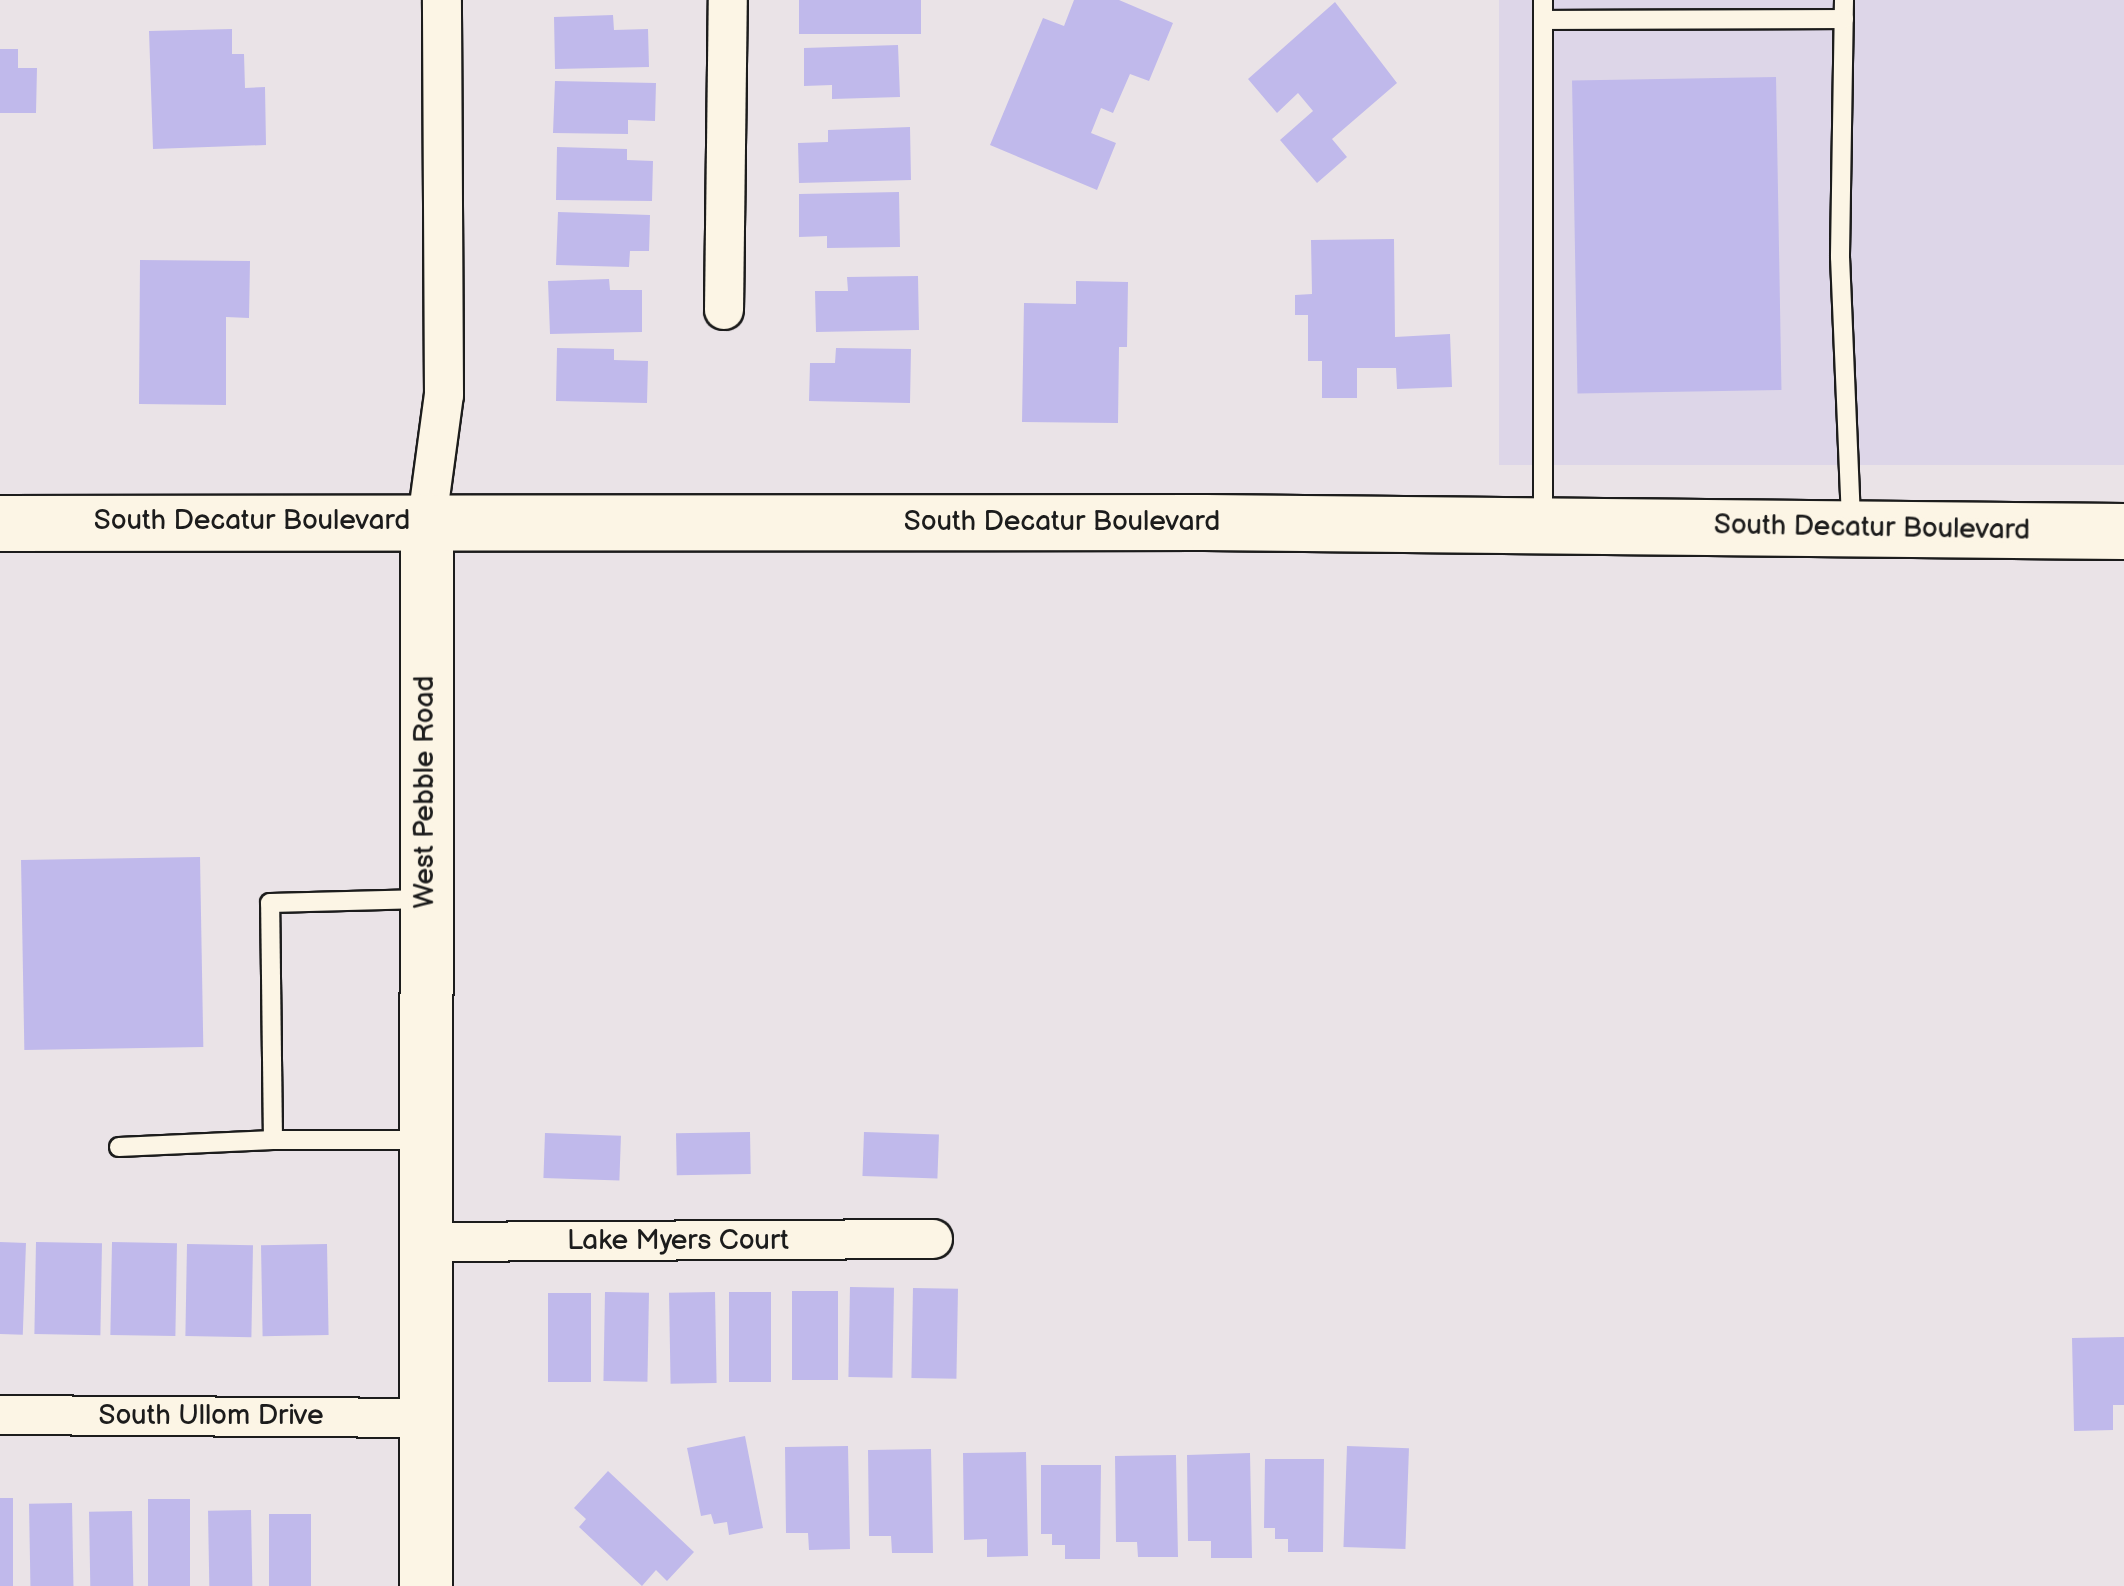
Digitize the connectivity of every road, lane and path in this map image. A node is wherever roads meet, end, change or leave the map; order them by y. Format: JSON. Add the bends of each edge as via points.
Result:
{"nodes":[{"id":1,"x":442,"y":0,"type":"edge"},
{"id":2,"x":728,"y":0,"type":"edge"},
{"id":3,"x":1543,"y":0,"type":"edge"},
{"id":4,"x":1844,"y":10,"type":"edge"},
{"id":5,"x":1543,"y":20,"type":"junction"},
{"id":6,"x":724,"y":310,"type":"dead end"},
{"id":7,"x":427,"y":520,"type":"junction"},
{"id":8,"x":0,"y":523,"type":"edge"},
{"id":9,"x":1542,"y":525,"type":"junction"},
{"id":10,"x":1851,"y":527,"type":"junction"},
{"id":11,"x":2124,"y":531,"type":"edge"},
{"id":12,"x":425,"y":900,"type":"junction"},
{"id":13,"x":273,"y":1140,"type":"junction"},
{"id":14,"x":424,"y":1140,"type":"junction"},
{"id":15,"x":119,"y":1147,"type":"dead end"},
{"id":16,"x":933,"y":1239,"type":"dead end"},
{"id":17,"x":424,"y":1242,"type":"junction"},
{"id":18,"x":0,"y":1415,"type":"edge"},
{"id":19,"x":422,"y":1418,"type":"junction"},
{"id":20,"x":426,"y":1586,"type":"edge"}],
"edges":[{"from":1,"to":7,"type":"street","name":"West Pebble Road","via":[[444,395]]},
{"from":2,"to":6,"type":"street"},
{"from":3,"to":5,"type":"lane"},
{"from":4,"to":5,"type":"lane"},
{"from":4,"to":10,"type":"lane","via":[[1840,257]]},
{"from":5,"to":9,"type":"lane"},
{"from":7,"to":8,"type":"main road","name":"South Decatur Boulevard"},
{"from":7,"to":9,"type":"main road","name":"South Decatur Boulevard"},
{"from":7,"to":12,"type":"street","name":"West Pebble Road"},
{"from":9,"to":10,"type":"main road","name":"South Decatur Boulevard"},
{"from":10,"to":11,"type":"main road","name":"South Decatur Boulevard"},
{"from":12,"to":13,"type":"lane","via":[[270,904]]},
{"from":12,"to":14,"type":"street","name":"West Pebble Road"},
{"from":13,"to":14,"type":"lane"},
{"from":13,"to":15,"type":"lane"},
{"from":14,"to":17,"type":"street","name":"West Pebble Road"},
{"from":16,"to":17,"type":"street","name":"Lake Myers Court"},
{"from":17,"to":19,"type":"street","name":"West Pebble Road"},
{"from":18,"to":19,"type":"street","name":"South Ullom Drive"},
{"from":19,"to":20,"type":"street","name":"West Pebble Road"}]}
